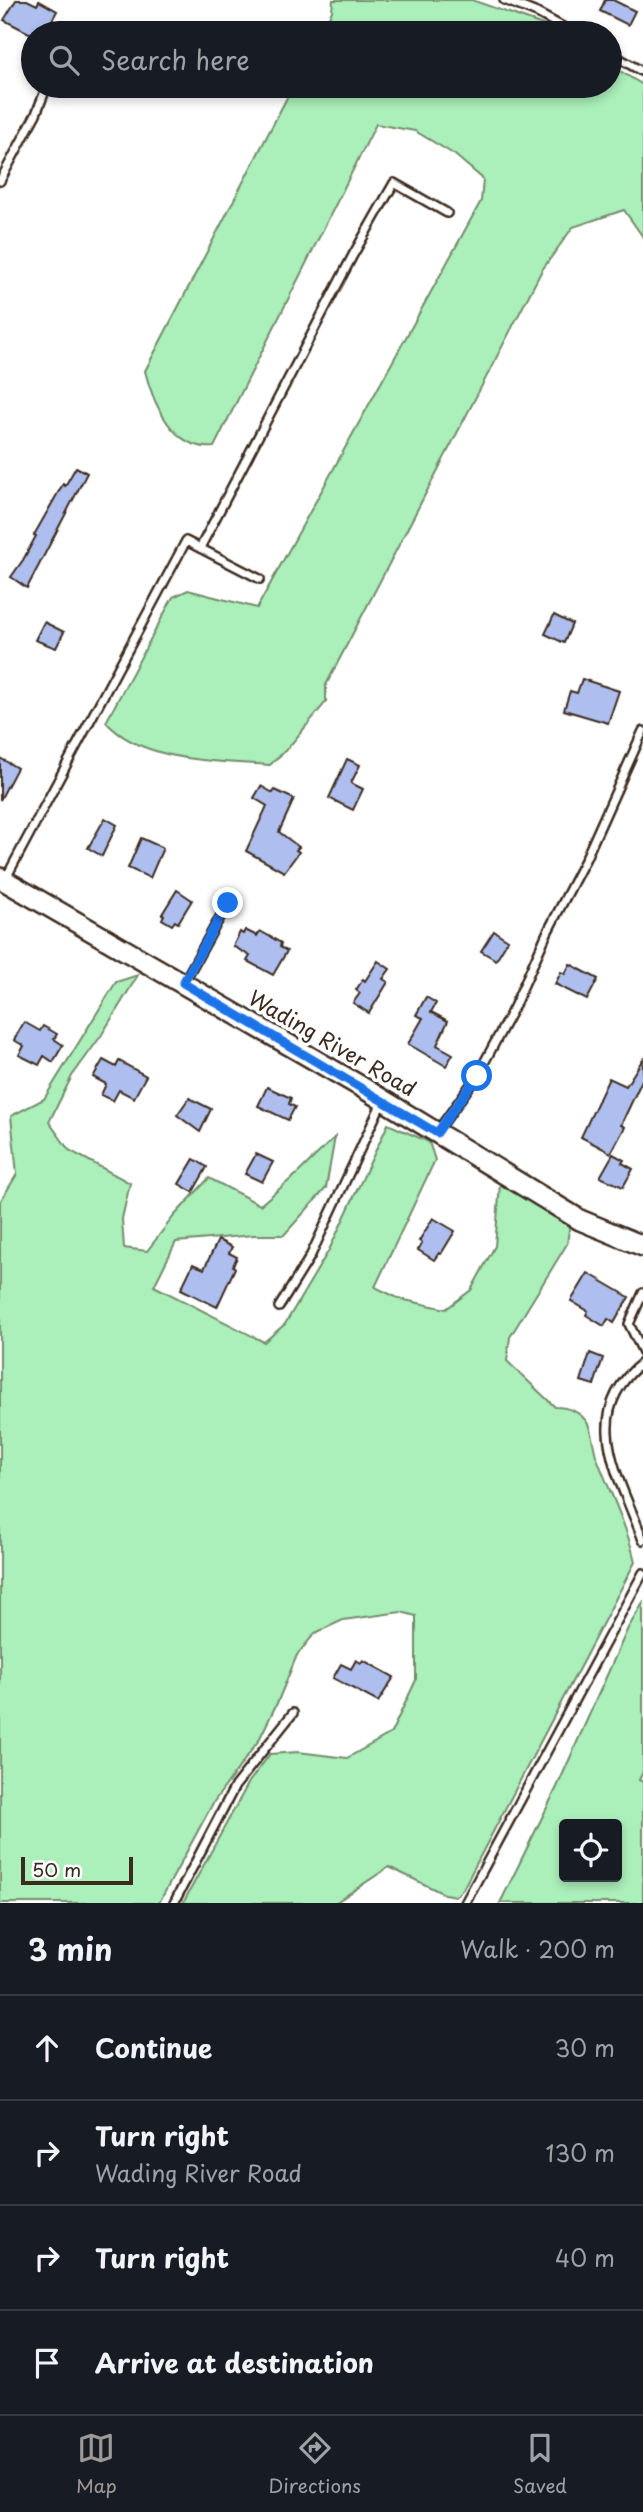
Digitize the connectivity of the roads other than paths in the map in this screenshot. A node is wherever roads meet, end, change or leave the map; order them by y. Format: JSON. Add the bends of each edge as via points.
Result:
{"nodes":[{"id":1,"x":504,"y":0,"type":"edge"},
{"id":2,"x":552,"y":21,"type":"edge"},
{"id":3,"x":622,"y":60,"type":"edge"},
{"id":4,"x":643,"y":72,"type":"edge"},
{"id":5,"x":42,"y":98,"type":"edge"},
{"id":6,"x":0,"y":181,"type":"edge"},
{"id":7,"x":447,"y":213,"type":"dead end"},
{"id":8,"x":200,"y":548,"type":"junction"},
{"id":9,"x":260,"y":579,"type":"dead end"},
{"id":10,"x":643,"y":731,"type":"edge"},
{"id":11,"x":2,"y":879,"type":"edge"},
{"id":12,"x":228,"y":903,"type":"dead end"},
{"id":13,"x":183,"y":983,"type":"junction"},
{"id":14,"x":383,"y":1100,"type":"junction"},
{"id":15,"x":437,"y":1133,"type":"junction"},
{"id":16,"x":643,"y":1246,"type":"edge"},
{"id":17,"x":643,"y":1293,"type":"edge"},
{"id":18,"x":279,"y":1307,"type":"dead end"},
{"id":19,"x":643,"y":1352,"type":"edge"},
{"id":20,"x":643,"y":1362,"type":"edge"},
{"id":21,"x":643,"y":1540,"type":"edge"},
{"id":22,"x":643,"y":1573,"type":"edge"},
{"id":23,"x":293,"y":1713,"type":"dead end"},
{"id":24,"x":174,"y":1903,"type":"edge"},
{"id":25,"x":465,"y":1903,"type":"edge"}],
"edges":[{"from":1,"to":2,"type":"lane"},
{"from":3,"to":4,"type":"lane"},
{"from":5,"to":6,"type":"lane"},
{"from":7,"to":8,"type":"lane","via":[[394,183]]},
{"from":8,"to":9,"type":"lane"},
{"from":8,"to":11,"type":"lane","via":[[186,541]]},
{"from":10,"to":15,"type":"lane","via":[[514,1007],[477,1076]]},
{"from":11,"to":13,"type":"main road","name":"Wading River Road"},
{"from":12,"to":13,"type":"lane"},
{"from":13,"to":14,"type":"main road","name":"Wading River Road"},
{"from":14,"to":15,"type":"main road","name":"Wading River Road"},
{"from":14,"to":18,"type":"lane","via":[[310,1257]]},
{"from":15,"to":16,"type":"main road","name":"Wading River Road","via":[[580,1220]]},
{"from":17,"to":19,"type":"lane","via":[[629,1324]]},
{"from":20,"to":21,"type":"lane","via":[[618,1387],[608,1412],[608,1446]]},
{"from":22,"to":25,"type":"lane"},
{"from":23,"to":24,"type":"lane","via":[[235,1786]]}]}
